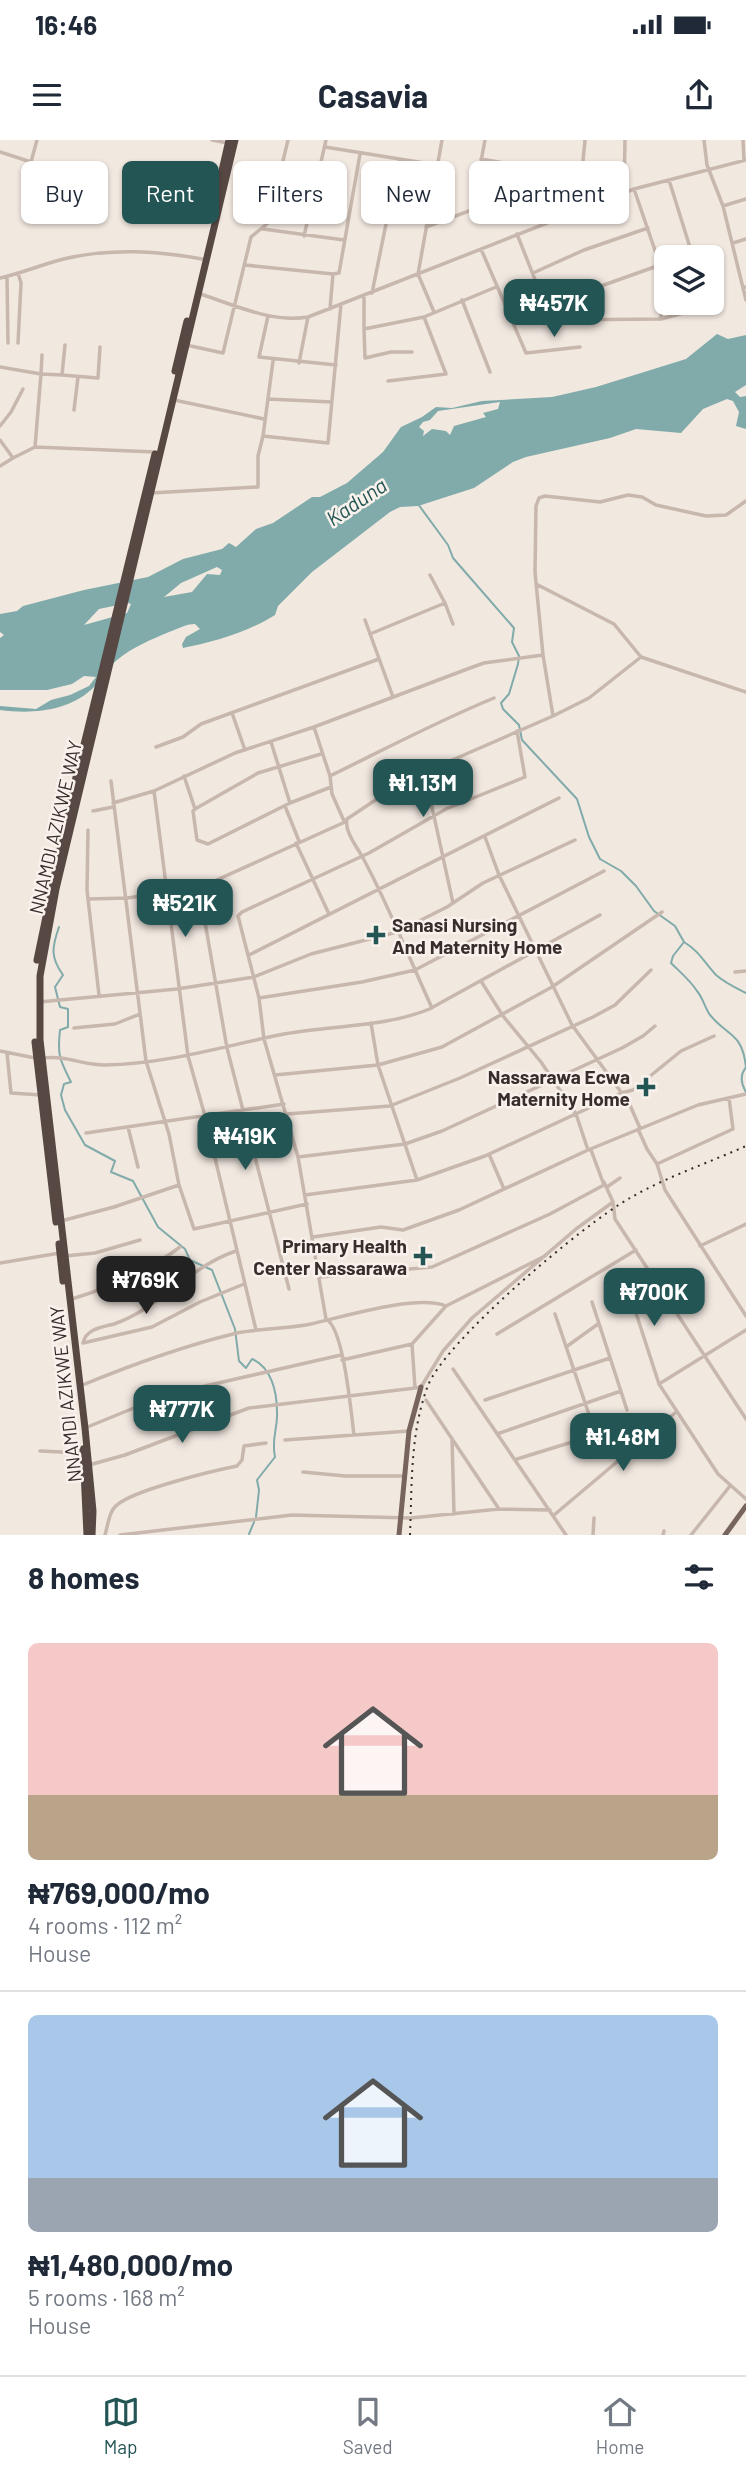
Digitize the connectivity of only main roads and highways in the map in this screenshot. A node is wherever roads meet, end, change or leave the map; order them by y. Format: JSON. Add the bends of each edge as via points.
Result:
{"nodes":[{"id":1,"x":230,"y":141,"type":"edge"},
{"id":2,"x":132,"y":563,"type":"junction"},
{"id":3,"x":102,"y":689,"type":"junction"},
{"id":4,"x":39,"y":1058,"type":"junction"},
{"id":5,"x":62,"y":1254,"type":"junction"},
{"id":6,"x":418,"y":1388,"type":"road end"},
{"id":7,"x":746,"y":1506,"type":"edge"},
{"id":8,"x":90,"y":1535,"type":"edge"},
{"id":9,"x":399,"y":1535,"type":"edge"},
{"id":10,"x":725,"y":1535,"type":"edge"}],
"edges":[{"from":1,"to":2,"type":"highway","name":"NNAMDI AZIKWE WAY"},
{"from":1,"to":2,"type":"highway","name":"NNAMDI AZIKWE WAY","via":[[187,345]]},
{"from":2,"to":3,"type":"highway","name":"NNAMDI AZIKWE WAY"},
{"from":3,"to":4,"type":"highway","name":"NNAMDI AZIKWE WAY","via":[[47,928],[38,1002]]},
{"from":3,"to":4,"type":"highway","name":"NNAMDI AZIKWE WAY","via":[[69,806],[39,946],[34,1004]]},
{"from":4,"to":5,"type":"highway","name":"NNAMDI AZIKWE WAY"},
{"from":4,"to":5,"type":"highway","name":"NNAMDI AZIKWE WAY"},
{"from":5,"to":8,"type":"highway","name":"NNAMDI AZIKWE WAY"},
{"from":5,"to":8,"type":"highway","name":"NNAMDI AZIKWE WAY","via":[[79,1344]]},
{"from":6,"to":9,"type":"main road","via":[[403,1476]]},
{"from":7,"to":10,"type":"main road"}]}
